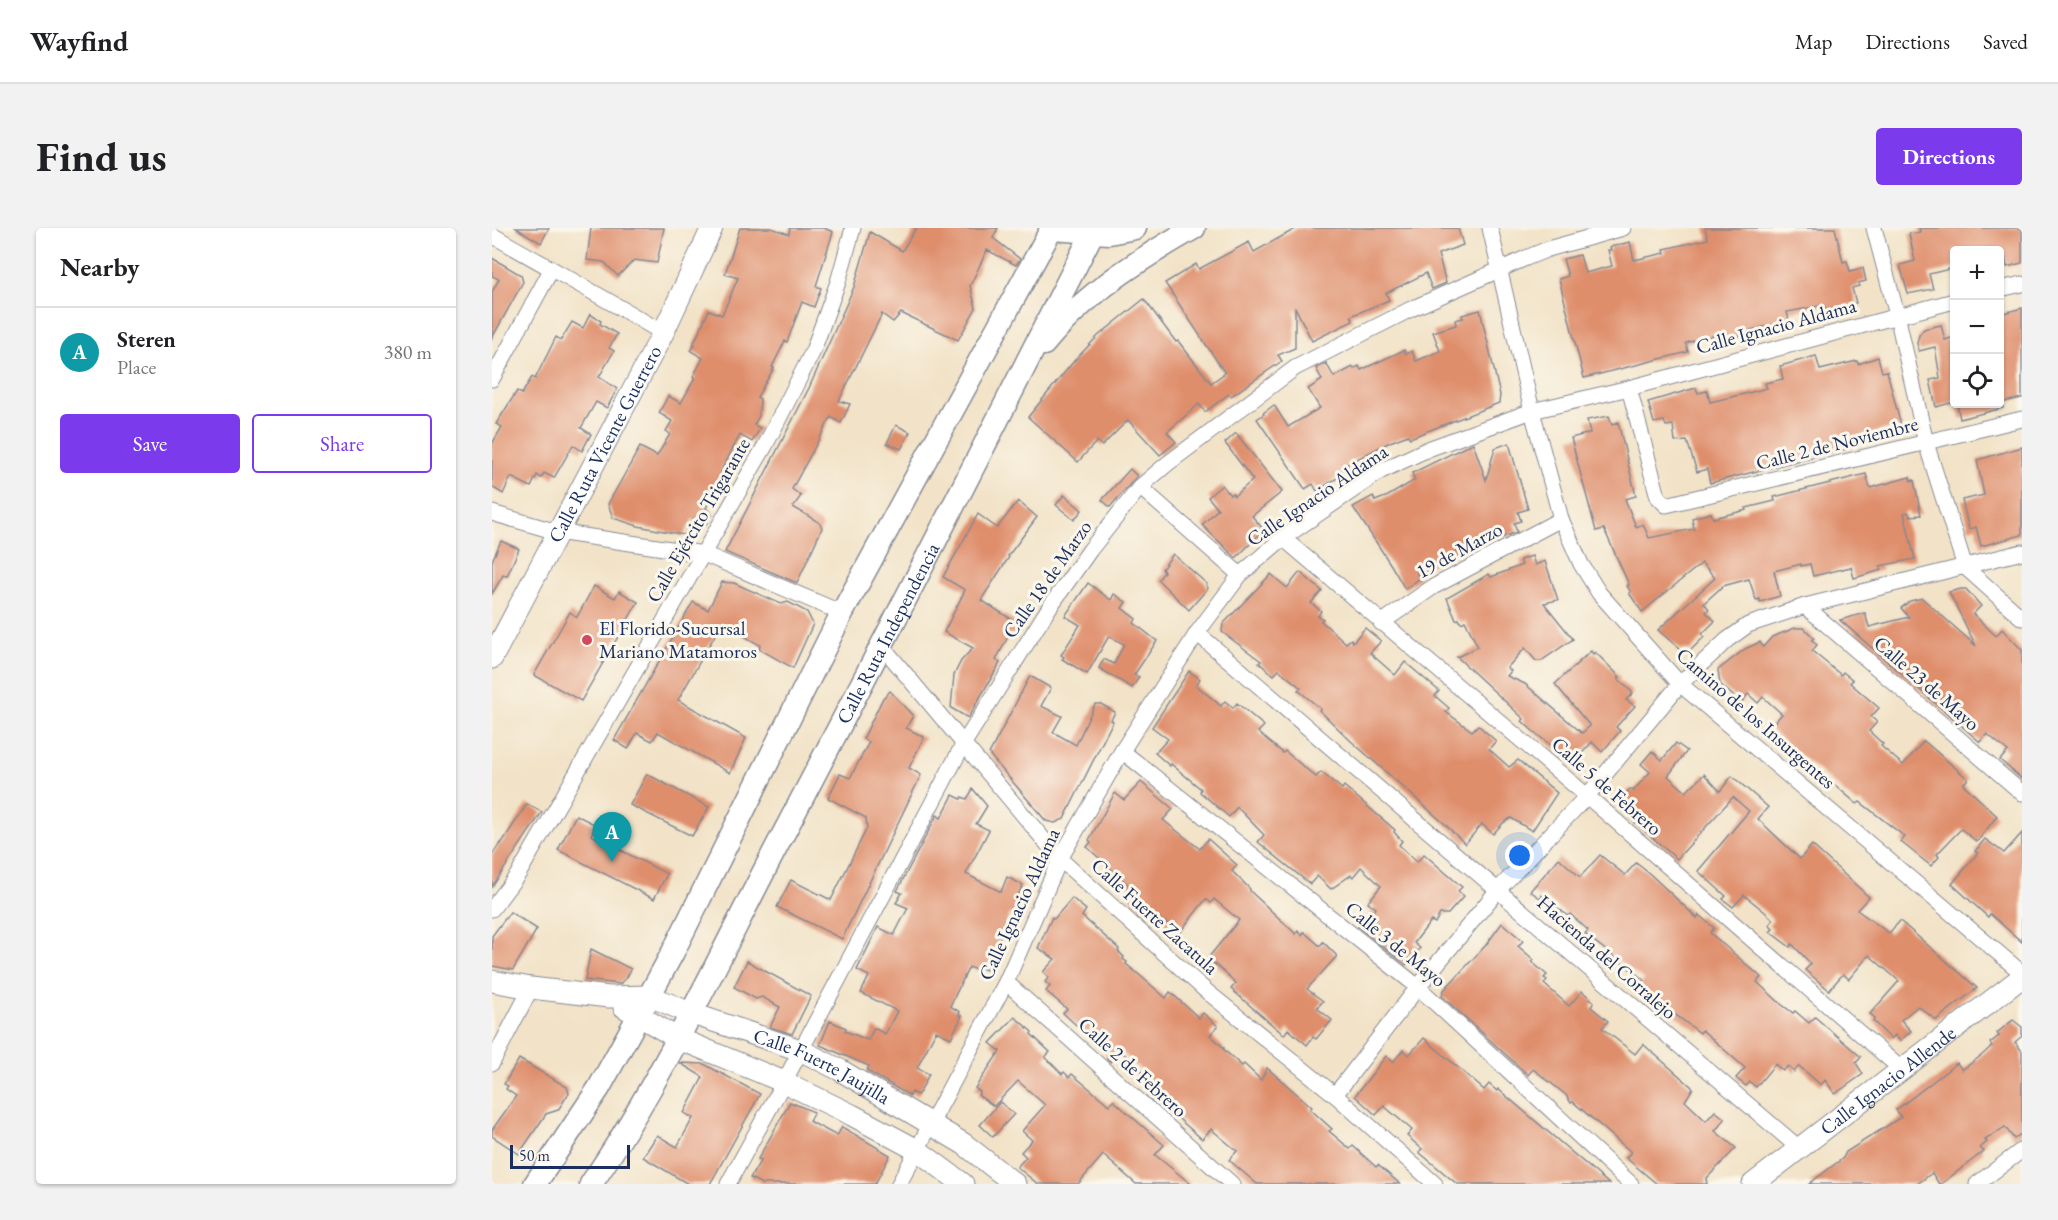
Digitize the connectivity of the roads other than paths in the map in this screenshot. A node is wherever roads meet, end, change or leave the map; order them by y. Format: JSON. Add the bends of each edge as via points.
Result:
{"nodes":[{"id":1,"x":712,"y":228,"type":"edge"},
{"id":2,"x":854,"y":228,"type":"edge"},
{"id":3,"x":1052,"y":228,"type":"edge"},
{"id":4,"x":1135,"y":228,"type":"edge"},
{"id":5,"x":1194,"y":228,"type":"edge"},
{"id":6,"x":1490,"y":228,"type":"edge"},
{"id":7,"x":1623,"y":228,"type":"edge"},
{"id":8,"x":1874,"y":228,"type":"edge"},
{"id":9,"x":1094,"y":230,"type":"edge"},
{"id":10,"x":492,"y":235,"type":"edge"},
{"id":11,"x":551,"y":270,"type":"junction"},
{"id":12,"x":1500,"y":271,"type":"junction"},
{"id":13,"x":2022,"y":284,"type":"edge"},
{"id":14,"x":2004,"y":289,"type":"edge"},
{"id":15,"x":1950,"y":302,"type":"edge"},
{"id":16,"x":1897,"y":315,"type":"junction"},
{"id":17,"x":663,"y":333,"type":"junction"},
{"id":18,"x":1019,"y":376,"type":"junction"},
{"id":19,"x":492,"y":378,"type":"edge"},
{"id":20,"x":1629,"y":388,"type":"junction"},
{"id":21,"x":1532,"y":411,"type":"junction"},
{"id":22,"x":2022,"y":419,"type":"edge"},
{"id":23,"x":1926,"y":443,"type":"junction"},
{"id":24,"x":1140,"y":487,"type":"junction"},
{"id":25,"x":492,"y":513,"type":"edge"},
{"id":26,"x":1561,"y":519,"type":"junction"},
{"id":27,"x":557,"y":532,"type":"junction"},
{"id":28,"x":1283,"y":538,"type":"junction"},
{"id":29,"x":2022,"y":552,"type":"edge"},
{"id":30,"x":704,"y":554,"type":"junction"},
{"id":31,"x":1965,"y":567,"type":"junction"},
{"id":32,"x":1240,"y":575,"type":"junction"},
{"id":33,"x":1805,"y":606,"type":"junction"},
{"id":34,"x":842,"y":613,"type":"junction"},
{"id":35,"x":2022,"y":618,"type":"edge"},
{"id":36,"x":1381,"y":623,"type":"junction"},
{"id":37,"x":1197,"y":633,"type":"junction"},
{"id":38,"x":882,"y":646,"type":"junction"},
{"id":39,"x":492,"y":658,"type":"edge"},
{"id":40,"x":1680,"y":684,"type":"junction"},
{"id":41,"x":964,"y":743,"type":"junction"},
{"id":42,"x":1122,"y":751,"type":"junction"},
{"id":43,"x":2022,"y":792,"type":"edge"},
{"id":44,"x":1587,"y":796,"type":"junction"},
{"id":45,"x":1060,"y":859,"type":"junction"},
{"id":46,"x":1497,"y":891,"type":"junction"},
{"id":47,"x":492,"y":909,"type":"edge"},
{"id":48,"x":2022,"y":975,"type":"edge"},
{"id":49,"x":492,"y":981,"type":"edge"},
{"id":50,"x":1006,"y":982,"type":"junction"},
{"id":51,"x":1418,"y":987,"type":"junction"},
{"id":52,"x":531,"y":988,"type":"junction"},
{"id":53,"x":650,"y":996,"type":"junction"},
{"id":54,"x":609,"y":997,"type":"junction"},
{"id":55,"x":690,"y":1013,"type":"junction"},
{"id":56,"x":638,"y":1017,"type":"junction"},
{"id":57,"x":677,"y":1038,"type":"junction"},
{"id":58,"x":800,"y":1050,"type":"junction"},
{"id":59,"x":492,"y":1063,"type":"edge"},
{"id":60,"x":1901,"y":1069,"type":"junction"},
{"id":61,"x":784,"y":1082,"type":"junction"},
{"id":62,"x":1335,"y":1095,"type":"junction"},
{"id":63,"x":932,"y":1124,"type":"junction"},
{"id":64,"x":1800,"y":1149,"type":"junction"},
{"id":65,"x":917,"y":1150,"type":"junction"},
{"id":66,"x":2022,"y":1150,"type":"edge"},
{"id":67,"x":535,"y":1184,"type":"edge"},
{"id":68,"x":591,"y":1184,"type":"edge"},
{"id":69,"x":728,"y":1184,"type":"edge"},
{"id":70,"x":899,"y":1184,"type":"edge"},
{"id":71,"x":963,"y":1184,"type":"edge"},
{"id":72,"x":1015,"y":1184,"type":"edge"},
{"id":73,"x":1232,"y":1184,"type":"edge"},
{"id":74,"x":1435,"y":1184,"type":"edge"},
{"id":75,"x":1631,"y":1184,"type":"edge"},
{"id":76,"x":1753,"y":1184,"type":"edge"},
{"id":77,"x":1977,"y":1184,"type":"edge"}],
"edges":[{"from":1,"to":17,"type":"main road","name":"Calle Ruta Vicente Guerrero"},
{"from":2,"to":30,"type":"street","name":"Calle Ejército Trigarante","via":[[813,351]]},
{"from":3,"to":9,"type":"main road"},
{"from":3,"to":34,"type":"main road"},
{"from":4,"to":9,"type":"main road","via":[[1109,233]]},
{"from":5,"to":18,"type":"main road","via":[[1158,248],[1095,293],[1056,329]]},
{"from":6,"to":12,"type":"street","name":"Camino de los Insurgentes"},
{"from":7,"to":12,"type":"street","name":"Calle 18 de Marzo","via":[[1548,249]]},
{"from":8,"to":16,"type":"street"},
{"from":9,"to":18,"type":"main road","name":"Calle Ruta Independencia"},
{"from":10,"to":11,"type":"street"},
{"from":11,"to":17,"type":"street"},
{"from":11,"to":19,"type":"street"},
{"from":12,"to":21,"type":"street","name":"Camino de los Insurgentes"},
{"from":12,"to":24,"type":"street","name":"Calle 18 de Marzo","via":[[1411,309],[1295,368]]},
{"from":13,"to":14,"type":"street"},
{"from":15,"to":16,"type":"street","name":"Calle Ignacio Aldama"},
{"from":16,"to":20,"type":"street","name":"Calle Ignacio Aldama"},
{"from":16,"to":23,"type":"street"},
{"from":17,"to":27,"type":"main road","name":"Calle Ruta Vicente Guerrero"},
{"from":18,"to":38,"type":"main road","name":"Calle Ruta Independencia"},
{"from":20,"to":21,"type":"street","name":"Calle Ignacio Aldama"},
{"from":20,"to":23,"type":"street","name":"Calle 2 de Noviembre","via":[[1658,497],[1666,506]]},
{"from":21,"to":26,"type":"street","name":"Camino de los Insurgentes"},
{"from":21,"to":28,"type":"street","name":"Calle Ignacio Aldama","via":[[1381,471]]},
{"from":22,"to":23,"type":"street","name":"Calle 2 de Noviembre"},
{"from":23,"to":31,"type":"street"},
{"from":24,"to":32,"type":"street"},
{"from":24,"to":41,"type":"street","name":"Calle 18 de Marzo","via":[[1049,608]]},
{"from":25,"to":27,"type":"street"},
{"from":26,"to":36,"type":"street","name":"19 de Marzo","via":[[1433,587]]},
{"from":26,"to":40,"type":"street","name":"Camino de los Insurgentes","via":[[1581,564],[1599,592]]},
{"from":27,"to":30,"type":"street"},
{"from":27,"to":39,"type":"main road","name":"Calle Ruta Vicente Guerrero"},
{"from":28,"to":32,"type":"street","name":"Calle Ignacio Aldama"},
{"from":28,"to":36,"type":"street","name":"Calle 5 de Febrero"},
{"from":29,"to":31,"type":"street"},
{"from":30,"to":34,"type":"street"},
{"from":30,"to":47,"type":"street","name":"Calle Ejército Trigarante","via":[[519,873]]},
{"from":31,"to":33,"type":"street"},
{"from":31,"to":35,"type":"street"},
{"from":32,"to":37,"type":"street","name":"Calle Ignacio Aldama"},
{"from":33,"to":40,"type":"street","via":[[1748,625]]},
{"from":33,"to":43,"type":"street","name":"Calle 23 de Mayo"},
{"from":34,"to":53,"type":"main road"},
{"from":36,"to":44,"type":"street","name":"Calle 5 de Febrero"},
{"from":37,"to":42,"type":"street","name":"Calle Ignacio Aldama"},
{"from":37,"to":46,"type":"street","name":"Hacienda del Corralejo"},
{"from":38,"to":41,"type":"street","name":"Calle Fuerte Zacatula"},
{"from":38,"to":55,"type":"main road","name":"Calle Ruta Independencia"},
{"from":40,"to":44,"type":"street"},
{"from":40,"to":48,"type":"street","name":"Camino de los Insurgentes"},
{"from":41,"to":45,"type":"street","name":"Calle Fuerte Zacatula"},
{"from":41,"to":58,"type":"street","name":"Calle 18 de Marzo"},
{"from":42,"to":45,"type":"street","name":"Calle Ignacio Aldama"},
{"from":42,"to":51,"type":"street","name":"Calle 3 de Mayo"},
{"from":44,"to":46,"type":"street"},
{"from":44,"to":60,"type":"street","name":"Calle 5 de Febrero"},
{"from":45,"to":50,"type":"street","name":"Calle Ignacio Aldama"},
{"from":45,"to":62,"type":"street","name":"Calle Fuerte Zacatula","via":[[1205,990]]},
{"from":46,"to":51,"type":"street"},
{"from":46,"to":64,"type":"street","name":"Hacienda del Corralejo"},
{"from":48,"to":60,"type":"main road","name":"Calle Ignacio Allende"},
{"from":49,"to":52,"type":"main road","name":"Calle Fuerte Jaujilla"},
{"from":50,"to":63,"type":"street","name":"Calle Ignacio Aldama"},
{"from":50,"to":73,"type":"street","name":"Calle 2 de Febrero"},
{"from":51,"to":62,"type":"street"},
{"from":51,"to":75,"type":"street","name":"Calle 3 de Mayo"},
{"from":52,"to":54,"type":"main road","name":"Calle Fuerte Jaujilla"},
{"from":52,"to":59,"type":"street"},
{"from":53,"to":54,"type":"main road","name":"Calle Fuerte Jaujilla"},
{"from":53,"to":55,"type":"main road","name":"Calle Fuerte Jaujilla"},
{"from":53,"to":56,"type":"main road"},
{"from":54,"to":56,"type":"main road","name":"Calle Fuerte Jaujilla"},
{"from":55,"to":57,"type":"main road","name":"Calle Ruta Independencia"},
{"from":55,"to":58,"type":"main road","name":"Calle Fuerte Jaujilla"},
{"from":56,"to":57,"type":"main road","name":"Calle Fuerte Jaujilla"},
{"from":56,"to":67,"type":"main road","via":[[599,1088]]},
{"from":57,"to":61,"type":"main road","name":"Calle Fuerte Jaujilla"},
{"from":57,"to":68,"type":"main road","name":"Calle Ruta Independencia"},
{"from":58,"to":61,"type":"street","name":"Calle 18 de Marzo"},
{"from":58,"to":63,"type":"main road","name":"Calle Fuerte Jaujilla"},
{"from":60,"to":64,"type":"main road","name":"Calle Ignacio Allende"},
{"from":61,"to":65,"type":"main road","name":"Calle Fuerte Jaujilla"},
{"from":61,"to":69,"type":"street","name":"Calle 18 de Marzo"},
{"from":62,"to":74,"type":"street","name":"Calle Fuerte Zacatula"},
{"from":63,"to":65,"type":"street","name":"Calle Ignacio Aldama"},
{"from":63,"to":72,"type":"main road","name":"Calle Fuerte Jaujilla"},
{"from":64,"to":76,"type":"main road","name":"Calle Ignacio Allende"},
{"from":65,"to":70,"type":"street","name":"Calle Ignacio Aldama"},
{"from":65,"to":71,"type":"main road","name":"Calle Fuerte Jaujilla"},
{"from":66,"to":77,"type":"street"}]}
